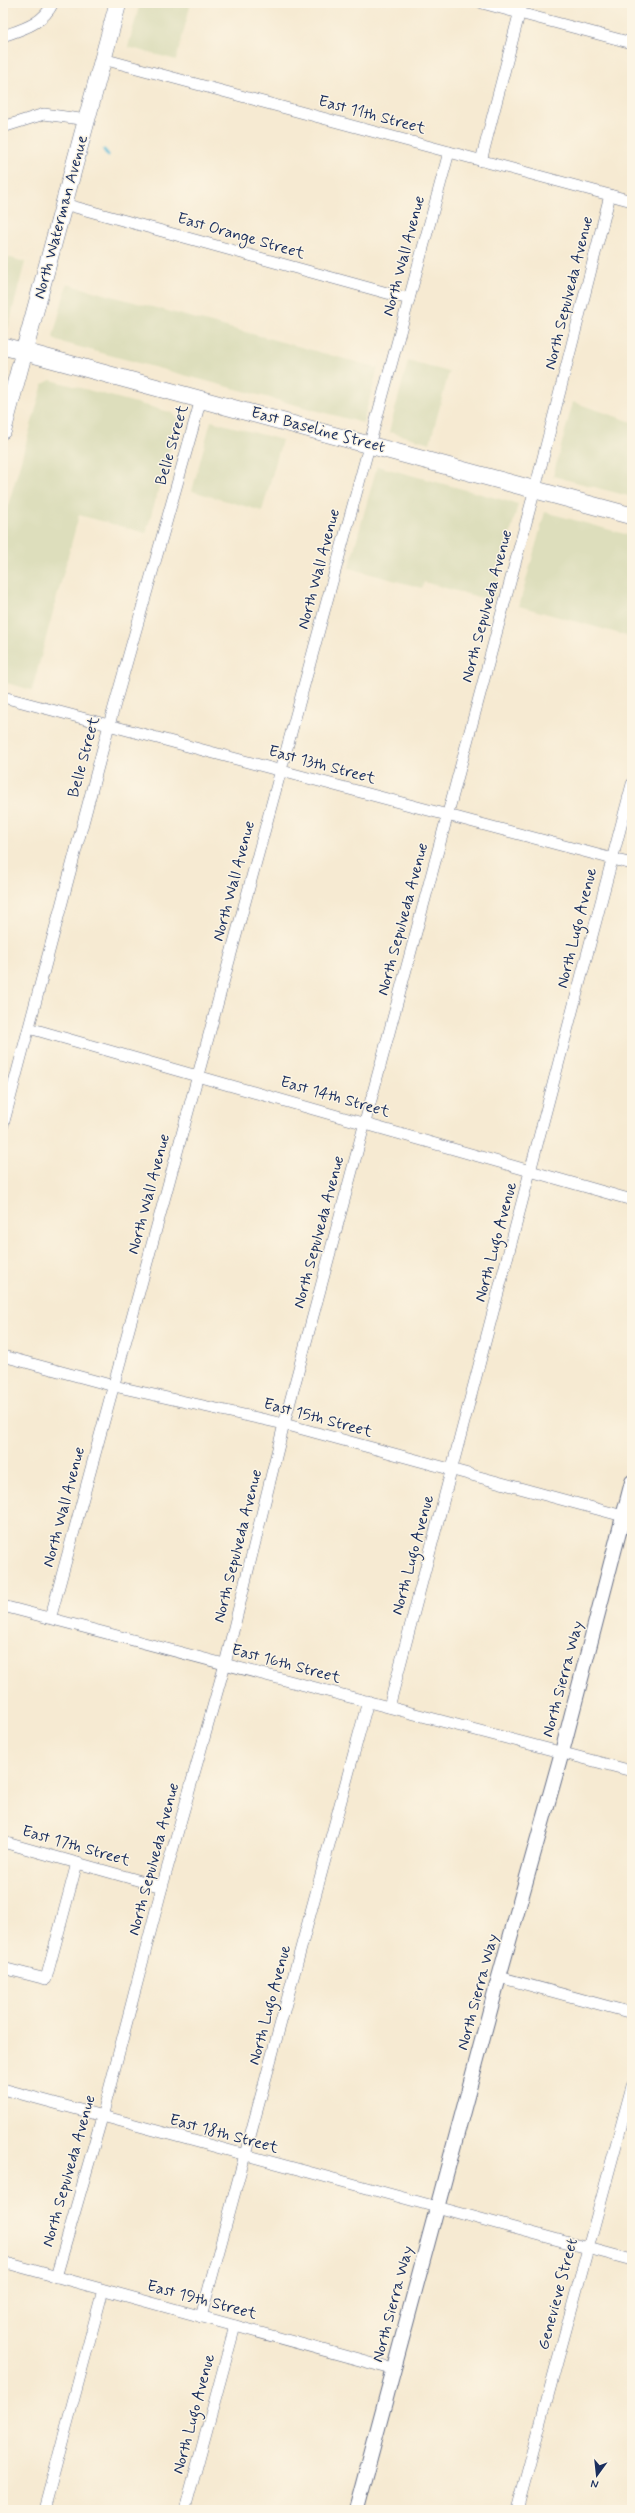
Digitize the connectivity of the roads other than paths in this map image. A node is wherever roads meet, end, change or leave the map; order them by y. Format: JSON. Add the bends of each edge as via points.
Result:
{"nodes":[{"id":1,"x":53,"y":3,"type":"edge"},
{"id":2,"x":118,"y":3,"type":"edge"},
{"id":3,"x":482,"y":3,"type":"edge"},
{"id":4,"x":521,"y":8,"type":"edge"},
{"id":5,"x":3,"y":36,"type":"edge"},
{"id":6,"x":632,"y":43,"type":"edge"},
{"id":7,"x":103,"y":59,"type":"junction"},
{"id":8,"x":86,"y":120,"type":"junction"},
{"id":9,"x":3,"y":127,"type":"edge"},
{"id":10,"x":449,"y":152,"type":"junction"},
{"id":11,"x":481,"y":160,"type":"junction"},
{"id":12,"x":610,"y":195,"type":"junction"},
{"id":13,"x":632,"y":201,"type":"edge"},
{"id":14,"x":64,"y":204,"type":"junction"},
{"id":15,"x":409,"y":299,"type":"junction"},
{"id":16,"x":3,"y":346,"type":"edge"},
{"id":17,"x":25,"y":352,"type":"junction"},
{"id":18,"x":201,"y":399,"type":"junction"},
{"id":19,"x":3,"y":430,"type":"edge"},
{"id":20,"x":369,"y":444,"type":"junction"},
{"id":21,"x":535,"y":489,"type":"junction"},
{"id":22,"x":632,"y":516,"type":"edge"},
{"id":23,"x":3,"y":697,"type":"edge"},
{"id":24,"x":109,"y":725,"type":"junction"},
{"id":25,"x":281,"y":771,"type":"junction"},
{"id":26,"x":632,"y":784,"type":"edge"},
{"id":27,"x":447,"y":815,"type":"junction"},
{"id":28,"x":612,"y":858,"type":"junction"},
{"id":29,"x":632,"y":864,"type":"edge"},
{"id":30,"x":29,"y":1028,"type":"junction"},
{"id":31,"x":198,"y":1074,"type":"junction"},
{"id":32,"x":365,"y":1123,"type":"junction"},
{"id":33,"x":3,"y":1125,"type":"edge"},
{"id":34,"x":531,"y":1172,"type":"junction"},
{"id":35,"x":632,"y":1200,"type":"edge"},
{"id":36,"x":3,"y":1356,"type":"edge"},
{"id":37,"x":114,"y":1386,"type":"junction"},
{"id":38,"x":284,"y":1424,"type":"junction"},
{"id":39,"x":452,"y":1470,"type":"junction"},
{"id":40,"x":632,"y":1482,"type":"edge"},
{"id":41,"x":623,"y":1516,"type":"junction"},
{"id":42,"x":3,"y":1606,"type":"edge"},
{"id":43,"x":48,"y":1618,"type":"junction"},
{"id":44,"x":225,"y":1664,"type":"junction"},
{"id":45,"x":368,"y":1701,"type":"junction"},
{"id":46,"x":389,"y":1707,"type":"junction"},
{"id":47,"x":562,"y":1752,"type":"junction"},
{"id":48,"x":632,"y":1771,"type":"edge"},
{"id":49,"x":3,"y":1842,"type":"edge"},
{"id":50,"x":77,"y":1863,"type":"junction"},
{"id":51,"x":162,"y":1887,"type":"junction"},
{"id":52,"x":3,"y":1968,"type":"edge"},
{"id":53,"x":499,"y":1977,"type":"junction"},
{"id":54,"x":632,"y":2013,"type":"edge"},
{"id":55,"x":632,"y":2086,"type":"edge"},
{"id":56,"x":3,"y":2089,"type":"edge"},
{"id":57,"x":102,"y":2118,"type":"junction"},
{"id":58,"x":246,"y":2156,"type":"junction"},
{"id":59,"x":437,"y":2208,"type":"junction"},
{"id":60,"x":587,"y":2248,"type":"junction"},
{"id":61,"x":632,"y":2260,"type":"edge"},
{"id":62,"x":3,"y":2262,"type":"edge"},
{"id":63,"x":56,"y":2277,"type":"junction"},
{"id":64,"x":104,"y":2290,"type":"junction"},
{"id":65,"x":201,"y":2317,"type":"junction"},
{"id":66,"x":235,"y":2326,"type":"junction"},
{"id":67,"x":392,"y":2369,"type":"junction"},
{"id":68,"x":44,"y":2510,"type":"edge"},
{"id":69,"x":185,"y":2510,"type":"edge"},
{"id":70,"x":356,"y":2510,"type":"edge"},
{"id":71,"x":517,"y":2510,"type":"edge"}],
"edges":[{"from":1,"to":5,"type":"street","via":[[47,14],[37,23]]},
{"from":2,"to":7,"type":"main road","name":"North Waterman Avenue"},
{"from":3,"to":4,"type":"street"},
{"from":4,"to":6,"type":"street"},
{"from":4,"to":11,"type":"street"},
{"from":7,"to":8,"type":"main road","name":"North Waterman Avenue"},
{"from":7,"to":10,"type":"street","name":"East 11th Street"},
{"from":8,"to":9,"type":"street","via":[[44,114]]},
{"from":8,"to":14,"type":"main road","name":"North Waterman Avenue"},
{"from":10,"to":11,"type":"street","name":"East 11th Street"},
{"from":10,"to":15,"type":"street","name":"North Wall Avenue"},
{"from":11,"to":12,"type":"street","name":"East 11th Street"},
{"from":12,"to":13,"type":"street","name":"East 11th Street"},
{"from":12,"to":21,"type":"street","name":"North Sepulveda Avenue"},
{"from":14,"to":15,"type":"street","name":"East Orange Street"},
{"from":14,"to":17,"type":"main road","name":"North Waterman Avenue"},
{"from":15,"to":20,"type":"street","name":"North Wall Avenue"},
{"from":16,"to":17,"type":"main road","name":"East Baseline Street"},
{"from":17,"to":18,"type":"main road","name":"East Baseline Street"},
{"from":17,"to":19,"type":"main road","name":"North Waterman Avenue"},
{"from":18,"to":20,"type":"main road","name":"East Baseline Street"},
{"from":18,"to":24,"type":"street","name":"Belle Street"},
{"from":20,"to":21,"type":"main road","name":"East Baseline Street"},
{"from":20,"to":25,"type":"street","name":"North Wall Avenue"},
{"from":21,"to":22,"type":"main road","name":"East Baseline Street"},
{"from":21,"to":27,"type":"street","name":"North Sepulveda Avenue"},
{"from":23,"to":24,"type":"street","name":"East 13th Street"},
{"from":24,"to":25,"type":"street","name":"East 13th Street"},
{"from":24,"to":30,"type":"street","name":"Belle Street"},
{"from":25,"to":27,"type":"street","name":"East 13th Street"},
{"from":25,"to":31,"type":"street","name":"North Wall Avenue"},
{"from":26,"to":28,"type":"street","name":"North Lugo Avenue"},
{"from":27,"to":28,"type":"street","name":"East 13th Street"},
{"from":27,"to":32,"type":"street","name":"North Sepulveda Avenue"},
{"from":28,"to":29,"type":"street","name":"East 13th Street"},
{"from":28,"to":34,"type":"street","name":"North Lugo Avenue"},
{"from":30,"to":31,"type":"street","name":"East 14th Street"},
{"from":30,"to":33,"type":"street","name":"Belle Street"},
{"from":31,"to":32,"type":"street","name":"East 14th Street"},
{"from":31,"to":37,"type":"street","name":"North Wall Avenue"},
{"from":32,"to":34,"type":"street","name":"East 14th Street"},
{"from":32,"to":38,"type":"street","name":"North Sepulveda Avenue"},
{"from":34,"to":35,"type":"street","name":"East 14th Street"},
{"from":34,"to":39,"type":"street","name":"North Lugo Avenue"},
{"from":36,"to":37,"type":"street","name":"East 15th Street"},
{"from":37,"to":38,"type":"street","name":"East 15th Street"},
{"from":37,"to":43,"type":"street","name":"North Wall Avenue","via":[[52,1612]]},
{"from":38,"to":39,"type":"street","name":"East 15th Street"},
{"from":38,"to":44,"type":"street","name":"North Sepulveda Avenue"},
{"from":39,"to":41,"type":"street","name":"East 15th Street"},
{"from":39,"to":46,"type":"street","name":"North Lugo Avenue"},
{"from":40,"to":41,"type":"street","name":"North Sierra Way"},
{"from":41,"to":47,"type":"street","name":"North Sierra Way"},
{"from":42,"to":43,"type":"street","name":"East 16th Street"},
{"from":43,"to":44,"type":"street","name":"East 16th Street"},
{"from":44,"to":45,"type":"street","name":"East 16th Street"},
{"from":44,"to":51,"type":"street","name":"North Sepulveda Avenue"},
{"from":45,"to":46,"type":"street","name":"East 16th Street"},
{"from":45,"to":58,"type":"street","name":"North Lugo Avenue"},
{"from":46,"to":47,"type":"street","name":"East 16th Street"},
{"from":47,"to":48,"type":"street","name":"East 16th Street"},
{"from":47,"to":53,"type":"street","name":"North Sierra Way"},
{"from":49,"to":50,"type":"street","name":"East 17th Street"},
{"from":50,"to":51,"type":"street","name":"East 17th Street"},
{"from":50,"to":52,"type":"street","via":[[46,1979]]},
{"from":51,"to":57,"type":"street","name":"North Sepulveda Avenue"},
{"from":53,"to":54,"type":"street"},
{"from":53,"to":59,"type":"street","name":"North Sierra Way"},
{"from":55,"to":60,"type":"street","name":"Genevieve Street"},
{"from":56,"to":57,"type":"street","name":"East 18th Street"},
{"from":57,"to":58,"type":"street","name":"East 18th Street"},
{"from":57,"to":63,"type":"street","name":"North Sepulveda Avenue"},
{"from":58,"to":59,"type":"street","name":"East 18th Street"},
{"from":58,"to":65,"type":"street","name":"North Lugo Avenue"},
{"from":59,"to":60,"type":"street","name":"East 18th Street"},
{"from":59,"to":67,"type":"street","name":"North Sierra Way"},
{"from":60,"to":61,"type":"street","name":"East 18th Street"},
{"from":60,"to":71,"type":"street","name":"Genevieve Street"},
{"from":62,"to":63,"type":"street","name":"East 19th Street"},
{"from":63,"to":64,"type":"street","name":"East 19th Street"},
{"from":64,"to":65,"type":"street","name":"East 19th Street"},
{"from":64,"to":68,"type":"street"},
{"from":65,"to":66,"type":"street","name":"East 19th Street"},
{"from":66,"to":67,"type":"street","name":"East 19th Street"},
{"from":66,"to":69,"type":"street","name":"North Lugo Avenue"},
{"from":67,"to":70,"type":"street","name":"North Sierra Way"}]}
